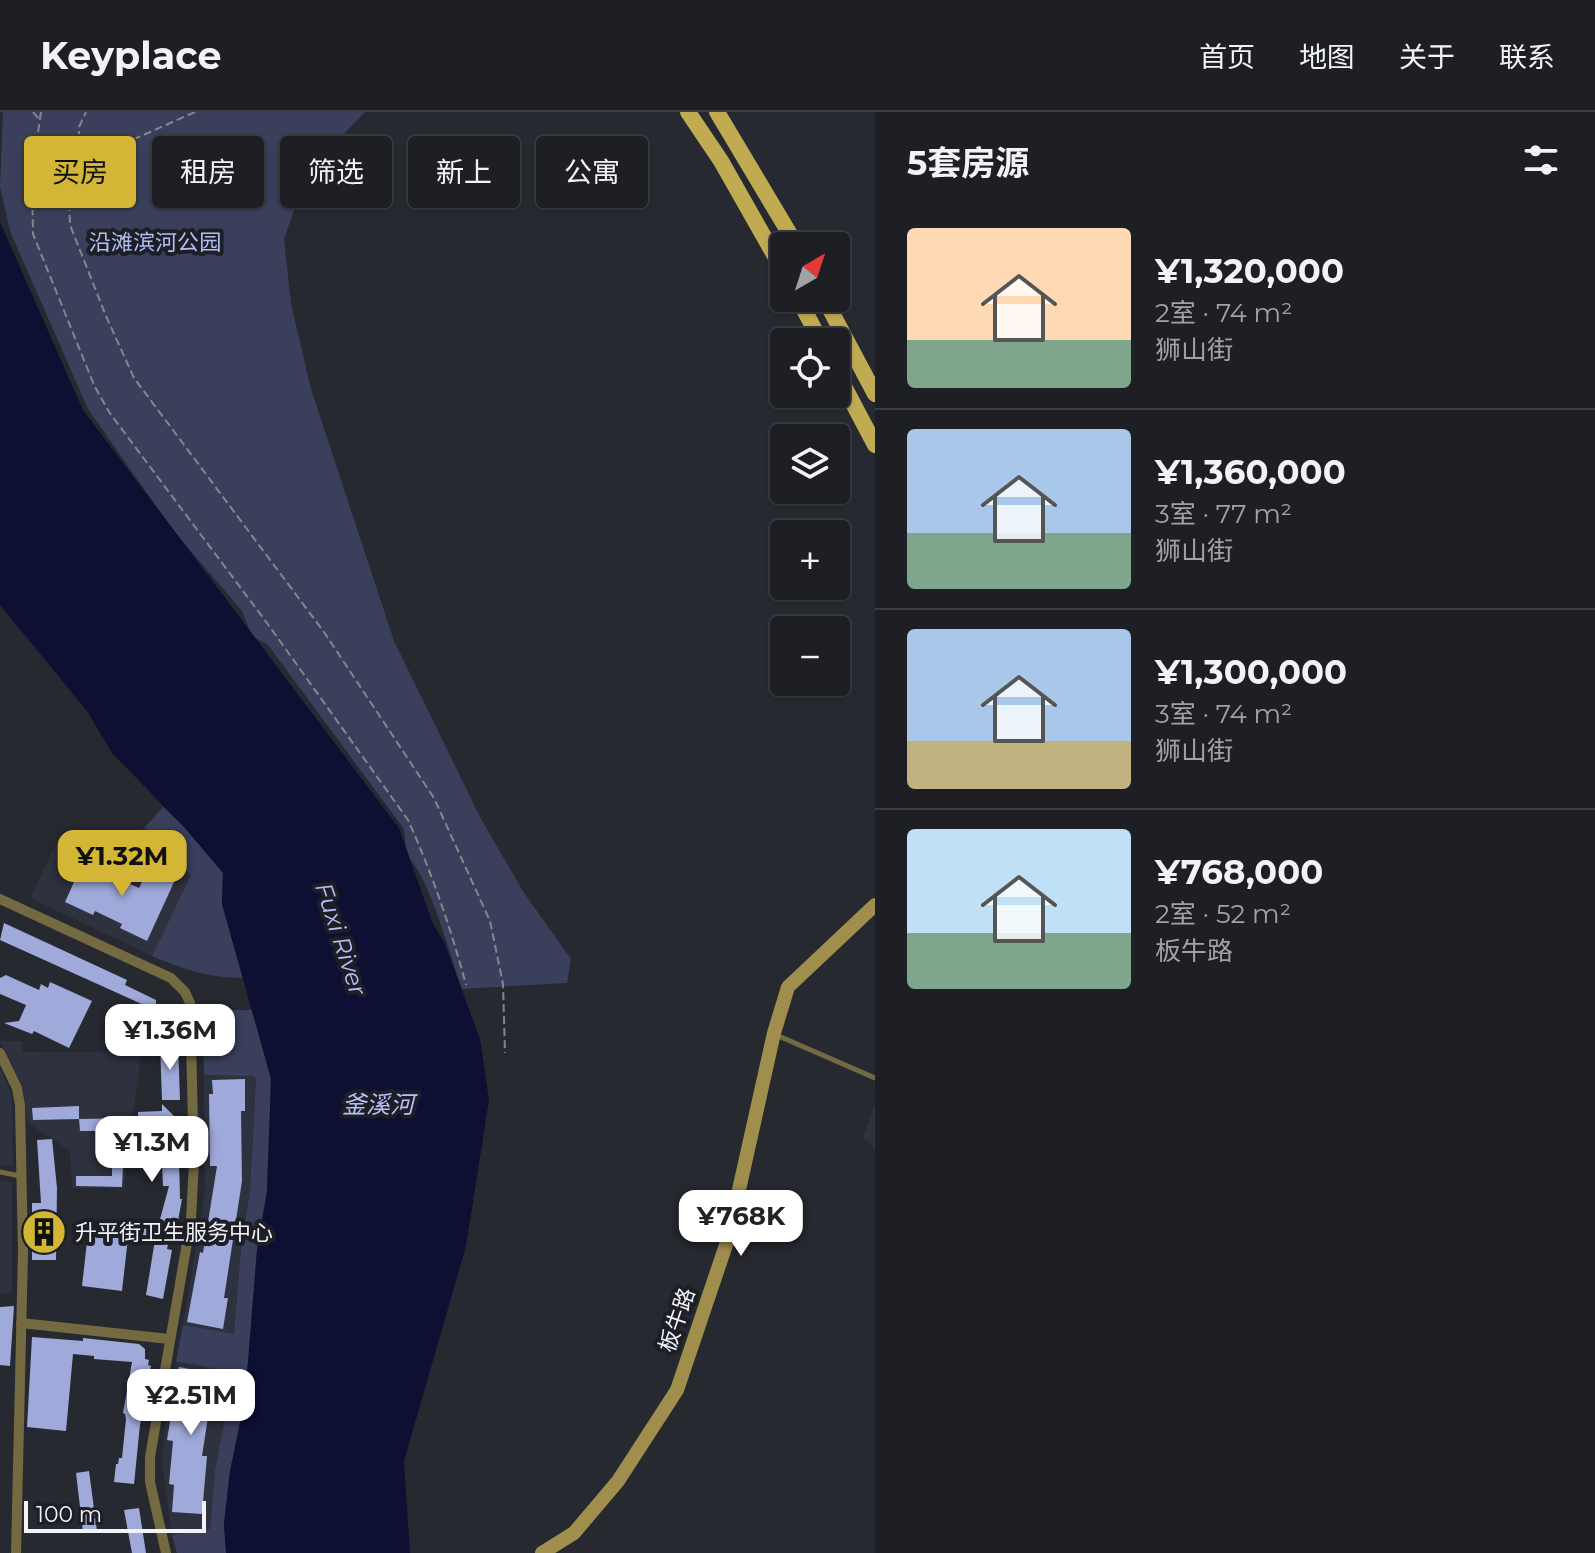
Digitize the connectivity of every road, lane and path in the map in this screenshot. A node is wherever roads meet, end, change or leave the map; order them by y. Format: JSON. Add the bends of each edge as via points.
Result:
{"nodes":[{"id":1,"x":33,"y":112,"type":"edge"},
{"id":2,"x":41,"y":112,"type":"edge"},
{"id":3,"x":86,"y":112,"type":"edge"},
{"id":4,"x":195,"y":112,"type":"edge"},
{"id":5,"x":688,"y":112,"type":"edge"},
{"id":6,"x":717,"y":112,"type":"edge"},
{"id":7,"x":40,"y":120,"type":"junction"},
{"id":8,"x":79,"y":136,"type":"edge"},
{"id":9,"x":136,"y":138,"type":"edge"},
{"id":10,"x":69,"y":208,"type":"edge"},
{"id":11,"x":789,"y":232,"type":"edge"},
{"id":12,"x":770,"y":247,"type":"edge"},
{"id":13,"x":831,"y":312,"type":"edge"},
{"id":14,"x":875,"y":394,"type":"edge"},
{"id":15,"x":850,"y":398,"type":"edge"},
{"id":16,"x":875,"y":445,"type":"edge"},
{"id":17,"x":0,"y":899,"type":"edge"},
{"id":18,"x":875,"y":905,"type":"edge"},
{"id":19,"x":466,"y":985,"type":"dead end"},
{"id":20,"x":774,"y":1033,"type":"junction"},
{"id":21,"x":0,"y":1053,"type":"edge"},
{"id":22,"x":505,"y":1053,"type":"dead end"},
{"id":23,"x":875,"y":1078,"type":"edge"},
{"id":24,"x":0,"y":1172,"type":"edge"},
{"id":25,"x":21,"y":1176,"type":"junction"},
{"id":26,"x":21,"y":1323,"type":"junction"},
{"id":27,"x":169,"y":1339,"type":"junction"},
{"id":28,"x":16,"y":1553,"type":"edge"},
{"id":29,"x":166,"y":1553,"type":"edge"},
{"id":30,"x":542,"y":1553,"type":"edge"}],
"edges":[{"from":1,"to":7,"type":"path"},
{"from":2,"to":7,"type":"path"},
{"from":3,"to":8,"type":"path"},
{"from":4,"to":9,"type":"path"},
{"from":5,"to":12,"type":"main road"},
{"from":6,"to":11,"type":"main road"},
{"from":7,"to":19,"type":"path","via":[[32,174],[33,234],[94,385],[408,820]]},
{"from":10,"to":22,"type":"path","via":[[70,225],[134,378],[324,632],[434,798],[490,921],[503,984]]},
{"from":13,"to":14,"type":"main road"},
{"from":15,"to":16,"type":"main road"},
{"from":17,"to":27,"type":"street","via":[[171,978],[190,1003],[193,1193]]},
{"from":18,"to":20,"type":"main road","name":"板牛路","via":[[788,987]]},
{"from":20,"to":23,"type":"lane"},
{"from":20,"to":30,"type":"main road","name":"板牛路","via":[[728,1239],[677,1390],[618,1481],[574,1533]]},
{"from":21,"to":25,"type":"street","via":[[20,1105]]},
{"from":24,"to":25,"type":"lane"},
{"from":25,"to":26,"type":"street"},
{"from":26,"to":27,"type":"street"},
{"from":26,"to":28,"type":"street"},
{"from":27,"to":29,"type":"street","via":[[150,1457],[150,1482]]}]}
